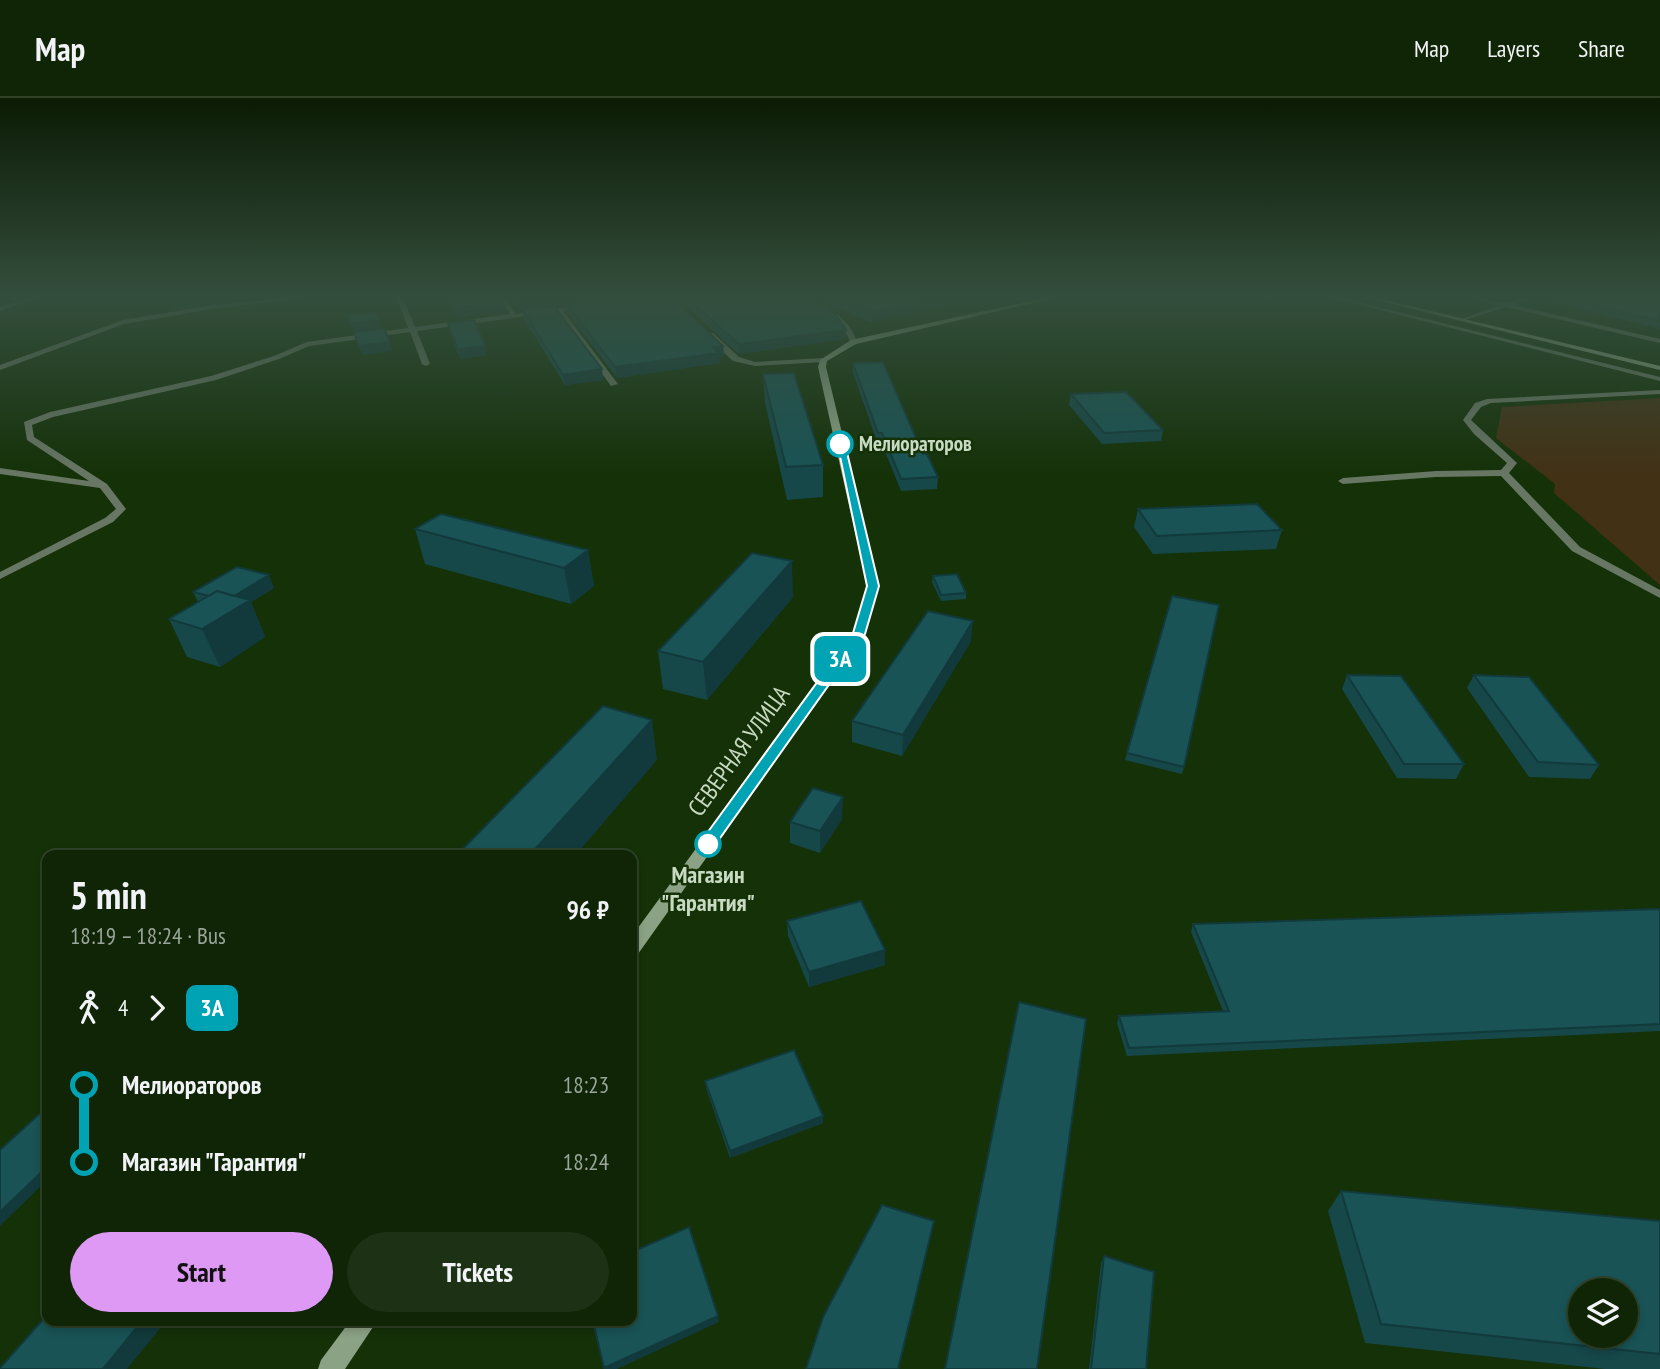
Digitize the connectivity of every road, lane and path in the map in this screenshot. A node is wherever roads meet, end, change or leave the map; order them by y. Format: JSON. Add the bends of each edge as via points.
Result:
{"nodes":[{"id":1,"x":31,"y":357,"type":"edge"},
{"id":2,"x":274,"y":357,"type":"edge"},
{"id":3,"x":423,"y":357,"type":"edge"},
{"id":4,"x":594,"y":357,"type":"edge"},
{"id":5,"x":734,"y":357,"type":"edge"},
{"id":6,"x":828,"y":357,"type":"edge"},
{"id":7,"x":1573,"y":357,"type":"edge"},
{"id":8,"x":1616,"y":357,"type":"edge"},
{"id":9,"x":824,"y":360,"type":"junction"},
{"id":10,"x":426,"y":364,"type":"dead end"},
{"id":11,"x":1660,"y":368,"type":"edge"},
{"id":12,"x":0,"y":369,"type":"edge"},
{"id":13,"x":1660,"y":379,"type":"edge"},
{"id":14,"x":614,"y":384,"type":"dead end"},
{"id":15,"x":1660,"y":392,"type":"edge"},
{"id":16,"x":0,"y":471,"type":"edge"},
{"id":17,"x":1504,"y":473,"type":"junction"},
{"id":18,"x":1343,"y":481,"type":"dead end"},
{"id":19,"x":104,"y":486,"type":"junction"},
{"id":20,"x":0,"y":576,"type":"edge"},
{"id":21,"x":1660,"y":595,"type":"edge"},
{"id":22,"x":637,"y":942,"type":"edge"},
{"id":23,"x":361,"y":1326,"type":"edge"},
{"id":24,"x":330,"y":1369,"type":"edge"}],
"edges":[{"from":1,"to":12,"type":"street"},
{"from":2,"to":19,"type":"street","via":[[27,424],[30,438]]},
{"from":3,"to":10,"type":"street"},
{"from":4,"to":14,"type":"street"},
{"from":5,"to":9,"type":"street","via":[[755,364]]},
{"from":6,"to":9,"type":"street"},
{"from":7,"to":13,"type":"street"},
{"from":8,"to":11,"type":"street"},
{"from":9,"to":22,"type":"street","name":"СЕВЕРНАЯ УЛИЦА","via":[[873,586],[859,634]]},
{"from":15,"to":17,"type":"street","via":[[1478,405],[1467,420],[1512,463]]},
{"from":16,"to":19,"type":"street"},
{"from":17,"to":18,"type":"street"},
{"from":17,"to":21,"type":"street","via":[[1576,549]]},
{"from":19,"to":20,"type":"street","via":[[121,509],[109,520]]},
{"from":23,"to":24,"type":"street"}]}
